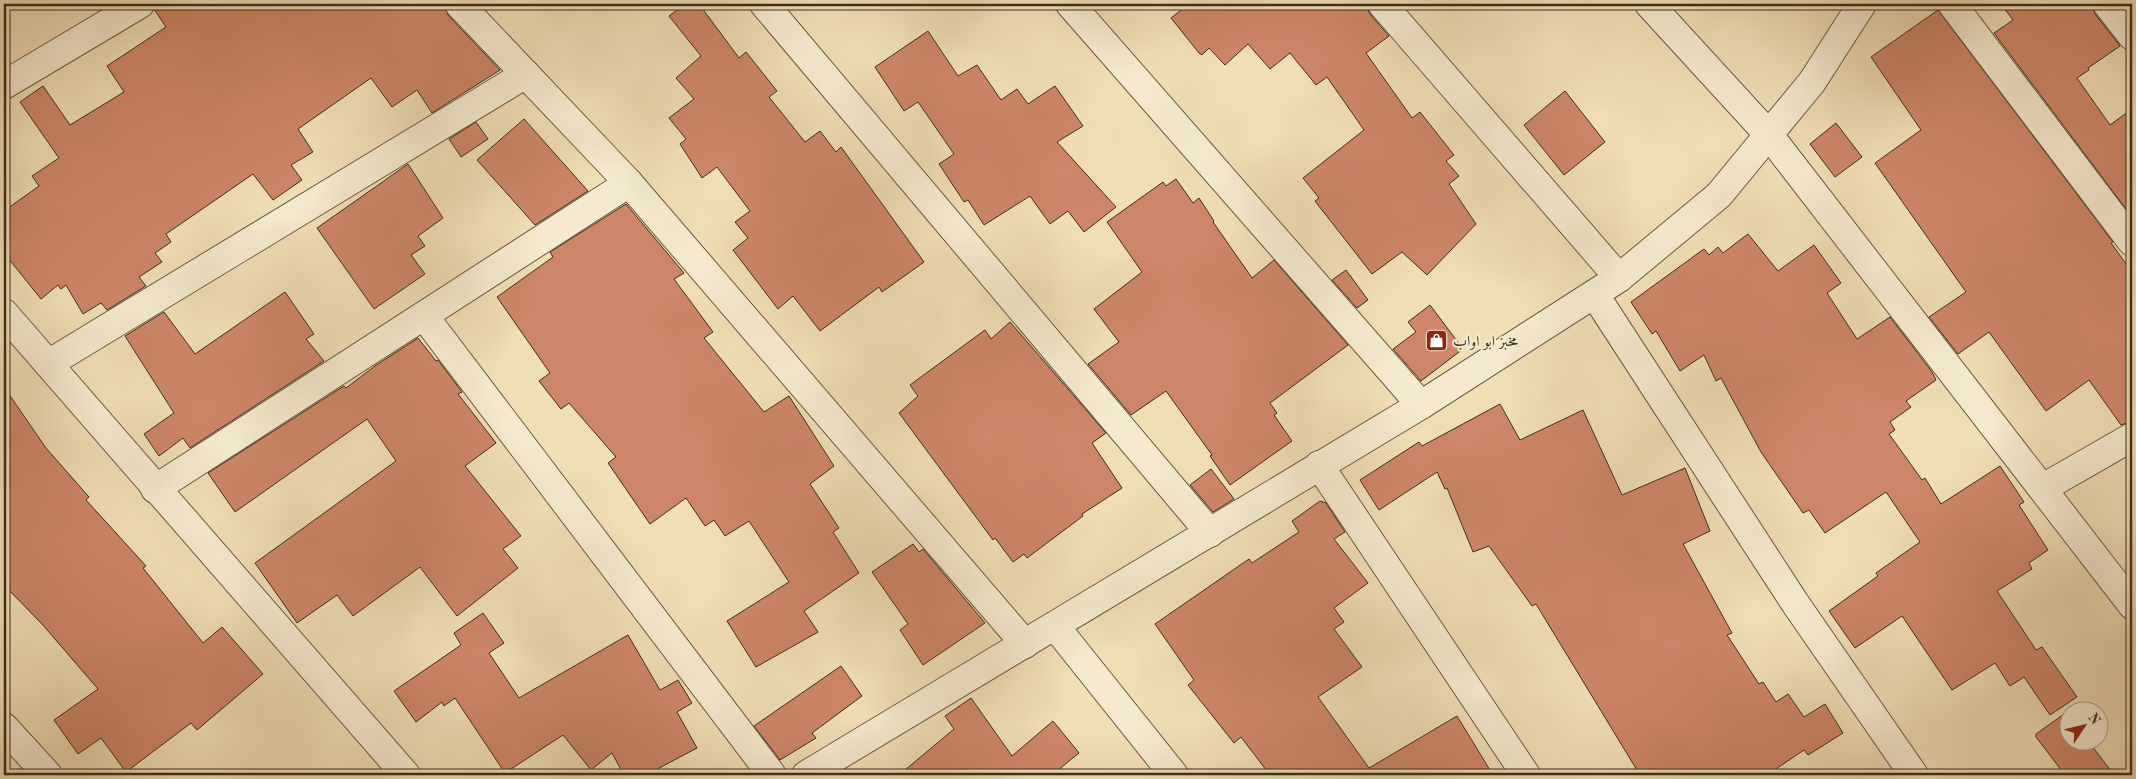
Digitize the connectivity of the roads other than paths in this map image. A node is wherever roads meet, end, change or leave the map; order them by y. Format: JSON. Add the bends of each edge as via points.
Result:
{"nodes":[{"id":1,"x":140,"y":4,"type":"edge"},
{"id":2,"x":458,"y":4,"type":"edge"},
{"id":3,"x":764,"y":4,"type":"edge"},
{"id":4,"x":1070,"y":4,"type":"edge"},
{"id":5,"x":1382,"y":4,"type":"edge"},
{"id":6,"x":1649,"y":4,"type":"edge"},
{"id":7,"x":1862,"y":4,"type":"edge"},
{"id":8,"x":1952,"y":4,"type":"edge"},
{"id":9,"x":2107,"y":4,"type":"edge"},
{"id":10,"x":2132,"y":36,"type":"edge"},
{"id":11,"x":526,"y":74,"type":"junction"},
{"id":12,"x":4,"y":85,"type":"edge"},
{"id":13,"x":1769,"y":136,"type":"junction"},
{"id":14,"x":630,"y":183,"type":"junction"},
{"id":15,"x":2132,"y":242,"type":"edge"},
{"id":16,"x":1619,"y":278,"type":"junction"},
{"id":17,"x":1594,"y":295,"type":"junction"},
{"id":18,"x":4,"y":312,"type":"edge"},
{"id":19,"x":424,"y":316,"type":"junction"},
{"id":20,"x":48,"y":364,"type":"junction"},
{"id":21,"x":1421,"y":405,"type":"junction"},
{"id":22,"x":2132,"y":437,"type":"edge"},
{"id":23,"x":1319,"y":465,"type":"junction"},
{"id":24,"x":2043,"y":488,"type":"junction"},
{"id":25,"x":155,"y":489,"type":"junction"},
{"id":26,"x":1210,"y":533,"type":"junction"},
{"id":27,"x":2132,"y":604,"type":"edge"},
{"id":28,"x":1055,"y":626,"type":"junction"},
{"id":29,"x":1025,"y":644,"type":"junction"},
{"id":30,"x":4,"y":727,"type":"edge"},
{"id":31,"x":48,"y":775,"type":"edge"},
{"id":32,"x":406,"y":775,"type":"edge"},
{"id":33,"x":772,"y":775,"type":"edge"},
{"id":34,"x":806,"y":775,"type":"edge"},
{"id":35,"x":1174,"y":775,"type":"edge"},
{"id":36,"x":1526,"y":775,"type":"edge"},
{"id":37,"x":1914,"y":775,"type":"edge"}],
"edges":[{"from":1,"to":12,"type":"street"},
{"from":2,"to":11,"type":"street"},
{"from":3,"to":26,"type":"street"},
{"from":4,"to":21,"type":"street"},
{"from":5,"to":16,"type":"street"},
{"from":6,"to":13,"type":"street"},
{"from":7,"to":13,"type":"street","via":[[1812,82]]},
{"from":8,"to":15,"type":"street"},
{"from":9,"to":10,"type":"street"},
{"from":11,"to":14,"type":"street"},
{"from":11,"to":20,"type":"street"},
{"from":13,"to":16,"type":"street","via":[[1719,196]]},
{"from":13,"to":24,"type":"street"},
{"from":14,"to":19,"type":"street"},
{"from":14,"to":29,"type":"street"},
{"from":16,"to":17,"type":"street"},
{"from":17,"to":21,"type":"street"},
{"from":17,"to":37,"type":"street","via":[[1795,603]]},
{"from":18,"to":20,"type":"street"},
{"from":19,"to":25,"type":"street"},
{"from":19,"to":33,"type":"street"},
{"from":20,"to":25,"type":"street"},
{"from":21,"to":23,"type":"street"},
{"from":22,"to":24,"type":"street"},
{"from":23,"to":26,"type":"street"},
{"from":23,"to":36,"type":"street"},
{"from":24,"to":27,"type":"street"},
{"from":25,"to":32,"type":"street"},
{"from":26,"to":28,"type":"street"},
{"from":28,"to":29,"type":"street"},
{"from":28,"to":35,"type":"street"},
{"from":29,"to":34,"type":"street"},
{"from":30,"to":31,"type":"street"}]}
